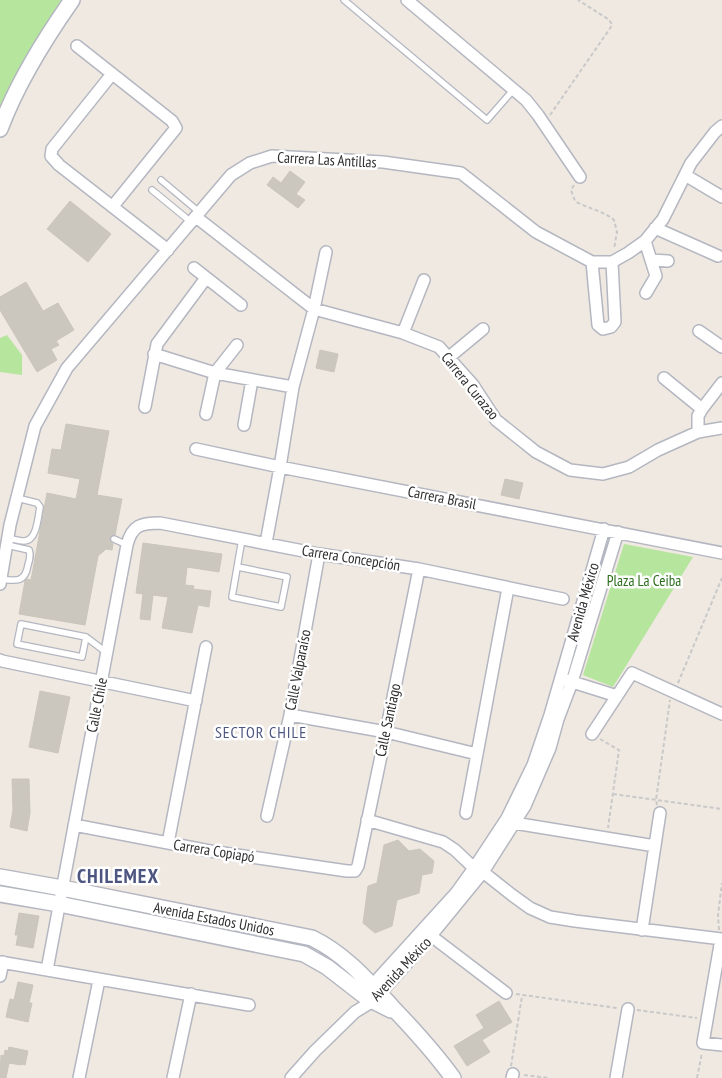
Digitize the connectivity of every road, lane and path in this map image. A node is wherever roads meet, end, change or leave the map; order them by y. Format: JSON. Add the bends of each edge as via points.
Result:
{"nodes":[{"id":1,"x":72,"y":0,"type":"edge"},
{"id":2,"x":344,"y":0,"type":"edge"},
{"id":3,"x":406,"y":0,"type":"edge"},
{"id":4,"x":578,"y":0,"type":"edge"},
{"id":5,"x":77,"y":46,"type":"dead end"},
{"id":6,"x":112,"y":74,"type":"junction"},
{"id":7,"x":514,"y":89,"type":"junction"},
{"id":8,"x":543,"y":122,"type":"junction"},
{"id":9,"x":722,"y":126,"type":"edge"},
{"id":10,"x":0,"y":129,"type":"edge"},
{"id":11,"x":685,"y":175,"type":"junction"},
{"id":12,"x":580,"y":177,"type":"joint"},
{"id":13,"x":161,"y":180,"type":"dead end"},
{"id":14,"x":152,"y":190,"type":"dead end"},
{"id":15,"x":722,"y":197,"type":"edge"},
{"id":16,"x":113,"y":206,"type":"junction"},
{"id":17,"x":195,"y":217,"type":"junction"},
{"id":18,"x":655,"y":228,"type":"junction"},
{"id":19,"x":645,"y":241,"type":"junction"},
{"id":20,"x":168,"y":250,"type":"junction"},
{"id":21,"x":326,"y":252,"type":"dead end"},
{"id":22,"x":718,"y":256,"type":"dead end"},
{"id":23,"x":651,"y":260,"type":"junction"},
{"id":24,"x":668,"y":261,"type":"dead end"},
{"id":25,"x":592,"y":262,"type":"junction"},
{"id":26,"x":612,"y":262,"type":"junction"},
{"id":27,"x":194,"y":268,"type":"dead end"},
{"id":28,"x":206,"y":278,"type":"junction"},
{"id":29,"x":424,"y":280,"type":"dead end"},
{"id":30,"x":646,"y":292,"type":"dead end"},
{"id":31,"x":241,"y":305,"type":"dead end"},
{"id":32,"x":314,"y":309,"type":"junction"},
{"id":33,"x":483,"y":329,"type":"dead end"},
{"id":34,"x":699,"y":331,"type":"dead end"},
{"id":35,"x":403,"y":333,"type":"junction"},
{"id":36,"x":238,"y":346,"type":"dead end"},
{"id":37,"x":722,"y":347,"type":"edge"},
{"id":38,"x":154,"y":354,"type":"junction"},
{"id":39,"x":448,"y":358,"type":"junction"},
{"id":40,"x":215,"y":374,"type":"junction"},
{"id":41,"x":664,"y":378,"type":"dead end"},
{"id":42,"x":252,"y":380,"type":"junction"},
{"id":43,"x":722,"y":383,"type":"edge"},
{"id":44,"x":293,"y":387,"type":"junction"},
{"id":45,"x":145,"y":407,"type":"dead end"},
{"id":46,"x":702,"y":409,"type":"junction"},
{"id":47,"x":206,"y":414,"type":"dead end"},
{"id":48,"x":244,"y":425,"type":"dead end"},
{"id":49,"x":722,"y":428,"type":"edge"},
{"id":50,"x":698,"y":432,"type":"junction"},
{"id":51,"x":196,"y":449,"type":"dead end"},
{"id":52,"x":280,"y":467,"type":"junction"},
{"id":53,"x":17,"y":498,"type":"junction"},
{"id":54,"x":139,"y":526,"type":"joint"},
{"id":55,"x":604,"y":529,"type":"junction"},
{"id":56,"x":618,"y":532,"type":"junction"},
{"id":57,"x":114,"y":539,"type":"dead end"},
{"id":58,"x":242,"y":539,"type":"junction"},
{"id":59,"x":7,"y":541,"type":"junction"},
{"id":60,"x":266,"y":543,"type":"junction"},
{"id":61,"x":127,"y":545,"type":"junction"},
{"id":62,"x":722,"y":553,"type":"edge"},
{"id":63,"x":320,"y":554,"type":"junction"},
{"id":64,"x":238,"y":567,"type":"junction"},
{"id":65,"x":419,"y":569,"type":"junction"},
{"id":66,"x":722,"y":578,"type":"edge"},
{"id":67,"x":0,"y":582,"type":"edge"},
{"id":68,"x":508,"y":588,"type":"junction"},
{"id":69,"x":563,"y":599,"type":"dead end"},
{"id":70,"x":86,"y":637,"type":"junction"},
{"id":71,"x":206,"y":647,"type":"dead end"},
{"id":72,"x":107,"y":653,"type":"junction"},
{"id":73,"x":0,"y":660,"type":"edge"},
{"id":74,"x":566,"y":681,"type":"junction"},
{"id":75,"x":101,"y":682,"type":"junction"},
{"id":76,"x":673,"y":692,"type":"junction"},
{"id":77,"x":616,"y":696,"type":"junction"},
{"id":78,"x":196,"y":701,"type":"junction"},
{"id":79,"x":290,"y":714,"type":"junction"},
{"id":80,"x":722,"y":714,"type":"edge"},
{"id":81,"x":386,"y":732,"type":"junction"},
{"id":82,"x":592,"y":734,"type":"joint"},
{"id":83,"x":477,"y":754,"type":"junction"},
{"id":84,"x":613,"y":794,"type":"junction"},
{"id":85,"x":656,"y":800,"type":"junction"},
{"id":86,"x":722,"y":809,"type":"edge"},
{"id":87,"x":660,"y":813,"type":"joint"},
{"id":88,"x":466,"y":814,"type":"dead end"},
{"id":89,"x":267,"y":816,"type":"dead end"},
{"id":90,"x":367,"y":820,"type":"junction"},
{"id":91,"x":514,"y":823,"type":"junction"},
{"id":92,"x":74,"y":825,"type":"junction"},
{"id":93,"x":607,"y":838,"type":"junction"},
{"id":94,"x":168,"y":843,"type":"junction"},
{"id":95,"x":655,"y":846,"type":"junction"},
{"id":96,"x":479,"y":870,"type":"junction"},
{"id":97,"x":355,"y":871,"type":"joint"},
{"id":98,"x":0,"y":877,"type":"edge"},
{"id":99,"x":722,"y":883,"type":"edge"},
{"id":100,"x":62,"y":888,"type":"junction"},
{"id":101,"x":0,"y":894,"type":"edge"},
{"id":102,"x":59,"y":904,"type":"junction"},
{"id":103,"x":642,"y":930,"type":"junction"},
{"id":104,"x":427,"y":933,"type":"junction"},
{"id":105,"x":721,"y":939,"type":"edge"},
{"id":106,"x":1,"y":962,"type":"edge"},
{"id":107,"x":47,"y":970,"type":"junction"},
{"id":108,"x":0,"y":976,"type":"edge"},
{"id":109,"x":99,"y":980,"type":"junction"},
{"id":110,"x":506,"y":993,"type":"joint"},
{"id":111,"x":191,"y":994,"type":"junction"},
{"id":112,"x":372,"y":994,"type":"junction"},
{"id":113,"x":523,"y":995,"type":"junction"},
{"id":114,"x":249,"y":1005,"type":"dead end"},
{"id":115,"x":628,"y":1009,"type":"junction"},
{"id":116,"x":707,"y":1019,"type":"junction"},
{"id":117,"x":703,"y":1043,"type":"junction"},
{"id":118,"x":722,"y":1046,"type":"edge"},
{"id":119,"x":512,"y":1076,"type":"edge"},
{"id":120,"x":79,"y":1078,"type":"edge"},
{"id":121,"x":173,"y":1078,"type":"edge"},
{"id":122,"x":291,"y":1078,"type":"edge"},
{"id":123,"x":453,"y":1078,"type":"edge"},
{"id":124,"x":549,"y":1078,"type":"edge"},
{"id":125,"x":616,"y":1078,"type":"edge"},
{"id":126,"x":697,"y":1078,"type":"edge"}],
"edges":[{"from":1,"to":10,"type":"street","via":[[21,82]]},
{"from":2,"to":7,"type":"lane","via":[[487,120]]},
{"from":3,"to":7,"type":"street"},
{"from":4,"to":8,"type":"path","via":[[608,19],[612,27]]},
{"from":5,"to":6,"type":"street"},
{"from":6,"to":16,"type":"street","via":[[51,153],[53,159]]},
{"from":6,"to":16,"type":"street","via":[[172,121],[176,128]]},
{"from":7,"to":8,"type":"street"},
{"from":8,"to":12,"type":"street"},
{"from":9,"to":11,"type":"street"},
{"from":11,"to":15,"type":"street"},
{"from":11,"to":18,"type":"street","via":[[663,219]]},
{"from":12,"to":26,"type":"path","via":[[571,190],[575,201],[606,213],[614,220],[617,232]]},
{"from":13,"to":17,"type":"lane"},
{"from":14,"to":17,"type":"lane"},
{"from":16,"to":20,"type":"street"},
{"from":17,"to":20,"type":"street","name":"Carrera Las Antillas"},
{"from":17,"to":25,"type":"street","name":"Carrera Las Antillas","via":[[230,176],[250,163],[272,156],[383,162],[461,173],[536,232]]},
{"from":17,"to":32,"type":"street"},
{"from":18,"to":19,"type":"street"},
{"from":18,"to":22,"type":"street"},
{"from":19,"to":23,"type":"street"},
{"from":19,"to":26,"type":"street"},
{"from":20,"to":53,"type":"street","name":"Carrera Las Antillas","via":[[67,368],[35,426]]},
{"from":21,"to":32,"type":"street"},
{"from":23,"to":24,"type":"street"},
{"from":23,"to":30,"type":"street","via":[[656,276]]},
{"from":25,"to":26,"type":"street","name":"Carrera Las Antillas"},
{"from":25,"to":26,"type":"street","via":[[598,325],[603,329],[615,322]]},
{"from":27,"to":28,"type":"street"},
{"from":28,"to":31,"type":"street"},
{"from":28,"to":38,"type":"street","via":[[156,344]]},
{"from":29,"to":35,"type":"street"},
{"from":32,"to":35,"type":"street","name":"Carrera Curazao"},
{"from":32,"to":44,"type":"street"},
{"from":33,"to":39,"type":"street"},
{"from":34,"to":37,"type":"street"},
{"from":35,"to":39,"type":"street","name":"Carrera Curazao","via":[[439,347]]},
{"from":36,"to":40,"type":"street"},
{"from":38,"to":40,"type":"street"},
{"from":38,"to":45,"type":"street"},
{"from":39,"to":50,"type":"street","name":"Carrera Curazao","via":[[473,385],[496,420],[536,452],[570,470],[603,474],[630,468],[658,450]]},
{"from":40,"to":42,"type":"street"},
{"from":40,"to":47,"type":"street"},
{"from":41,"to":46,"type":"street"},
{"from":42,"to":44,"type":"street"},
{"from":42,"to":48,"type":"street"},
{"from":43,"to":46,"type":"street"},
{"from":44,"to":52,"type":"street"},
{"from":46,"to":50,"type":"street","via":[[698,416]]},
{"from":49,"to":50,"type":"street","name":"Carrera Curazao"},
{"from":51,"to":52,"type":"street","name":"Carrera Brasil"},
{"from":52,"to":55,"type":"street","name":"Carrera Brasil"},
{"from":52,"to":60,"type":"street"},
{"from":53,"to":59,"type":"street","name":"Carrera Las Antillas"},
{"from":53,"to":59,"type":"lane","via":[[40,507],[36,528],[29,540]]},
{"from":54,"to":58,"type":"street","name":"Carrera Concepción","via":[[160,523]]},
{"from":54,"to":61,"type":"street","name":"Calle Chile","via":[[132,532]]},
{"from":55,"to":56,"type":"street","name":"Carrera Brasil"},
{"from":55,"to":74,"type":"street","name":"Avenida México"},
{"from":56,"to":62,"type":"street","name":"Carrera Brasil"},
{"from":56,"to":74,"type":"street","name":"Avenida México"},
{"from":57,"to":61,"type":"lane"},
{"from":58,"to":60,"type":"street","name":"Carrera Concepción"},
{"from":58,"to":64,"type":"lane"},
{"from":59,"to":67,"type":"street","name":"Carrera Las Antillas"},
{"from":59,"to":67,"type":"lane","via":[[29,550],[31,554],[27,573],[22,578]]},
{"from":60,"to":63,"type":"street","name":"Carrera Concepción"},
{"from":61,"to":72,"type":"street","name":"Calle Chile"},
{"from":63,"to":65,"type":"street","name":"Carrera Concepción"},
{"from":63,"to":79,"type":"street","name":"Calle Valparaíso"},
{"from":64,"to":64,"type":"lane","via":[[287,577],[281,607],[232,597]]},
{"from":65,"to":68,"type":"street","name":"Carrera Concepción"},
{"from":65,"to":81,"type":"street","name":"Calle Santiago"},
{"from":66,"to":76,"type":"path"},
{"from":68,"to":69,"type":"street","name":"Carrera Concepción"},
{"from":68,"to":83,"type":"street"},
{"from":70,"to":70,"type":"lane","via":[[82,658],[17,644],[21,624]]},
{"from":70,"to":72,"type":"lane"},
{"from":71,"to":78,"type":"street"},
{"from":72,"to":75,"type":"street","name":"Calle Chile"},
{"from":73,"to":75,"type":"street"},
{"from":74,"to":77,"type":"street"},
{"from":74,"to":91,"type":"street","name":"Avenida México","via":[[550,748],[525,806]]},
{"from":74,"to":96,"type":"street","name":"Avenida México","via":[[533,765]]},
{"from":75,"to":78,"type":"street"},
{"from":75,"to":92,"type":"street","name":"Calle Chile"},
{"from":76,"to":77,"type":"street","via":[[632,673]]},
{"from":76,"to":80,"type":"street"},
{"from":76,"to":85,"type":"path"},
{"from":77,"to":82,"type":"street"},
{"from":78,"to":94,"type":"street"},
{"from":79,"to":81,"type":"street"},
{"from":79,"to":89,"type":"street","name":"Calle Valparaíso"},
{"from":81,"to":83,"type":"street"},
{"from":81,"to":90,"type":"street","name":"Calle Santiago"},
{"from":82,"to":84,"type":"path","via":[[619,750]]},
{"from":83,"to":88,"type":"street"},
{"from":84,"to":85,"type":"path"},
{"from":84,"to":93,"type":"path"},
{"from":85,"to":86,"type":"path"},
{"from":85,"to":87,"type":"path"},
{"from":87,"to":95,"type":"street"},
{"from":90,"to":96,"type":"street","via":[[443,842]]},
{"from":90,"to":97,"type":"street","name":"Calle Santiago"},
{"from":91,"to":93,"type":"street"},
{"from":91,"to":96,"type":"street","name":"Avenida México"},
{"from":92,"to":94,"type":"street","name":"Carrera Copiapó"},
{"from":92,"to":100,"type":"street","name":"Calle Chile"},
{"from":93,"to":95,"type":"street"},
{"from":94,"to":97,"type":"street","name":"Carrera Copiapó"},
{"from":95,"to":103,"type":"street"},
{"from":96,"to":103,"type":"street","via":[[530,908],[550,916]]},
{"from":96,"to":104,"type":"street","name":"Avenida México","via":[[456,893]]},
{"from":98,"to":100,"type":"street","name":"Avenida Estados Unidos"},
{"from":99,"to":105,"type":"path","via":[[718,916]]},
{"from":100,"to":102,"type":"street","name":"Calle Chile"},
{"from":100,"to":112,"type":"street","name":"Avenida Estados Unidos","via":[[312,938],[348,961]]},
{"from":101,"to":102,"type":"street","name":"Avenida Estados Unidos"},
{"from":102,"to":107,"type":"street","name":"Calle Chile"},
{"from":102,"to":112,"type":"street","name":"Avenida Estados Unidos","via":[[304,954]]},
{"from":103,"to":105,"type":"street"},
{"from":104,"to":110,"type":"street"},
{"from":104,"to":112,"type":"street","name":"Avenida México"},
{"from":105,"to":116,"type":"street"},
{"from":106,"to":107,"type":"street"},
{"from":106,"to":108,"type":"street"},
{"from":107,"to":109,"type":"street"},
{"from":109,"to":111,"type":"street"},
{"from":109,"to":120,"type":"street"},
{"from":110,"to":113,"type":"path"},
{"from":111,"to":114,"type":"street"},
{"from":111,"to":121,"type":"street"},
{"from":112,"to":122,"type":"street","name":"Avenida México"},
{"from":112,"to":123,"type":"street","name":"Avenida Estados Unidos","via":[[401,1016]]},
{"from":113,"to":115,"type":"path"},
{"from":113,"to":119,"type":"path"},
{"from":115,"to":116,"type":"path"},
{"from":115,"to":125,"type":"street"},
{"from":116,"to":117,"type":"street"},
{"from":117,"to":118,"type":"street"},
{"from":117,"to":126,"type":"path"},
{"from":119,"to":124,"type":"path"}]}
